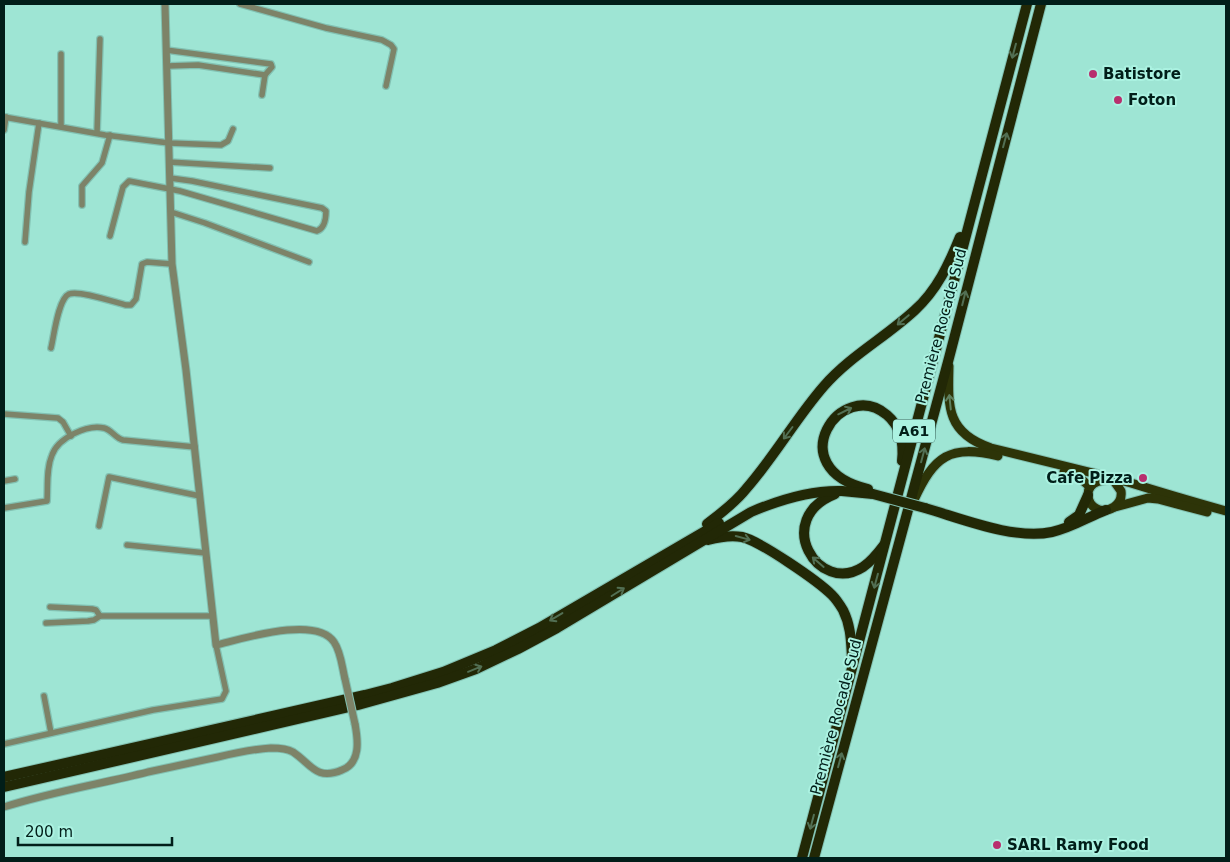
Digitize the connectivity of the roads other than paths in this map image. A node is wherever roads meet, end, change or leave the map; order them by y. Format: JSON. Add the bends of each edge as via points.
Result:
{"nodes":[{"id":1,"x":165,"y":4,"type":"edge"},
{"id":2,"x":240,"y":4,"type":"edge"},
{"id":3,"x":1027,"y":4,"type":"edge"},
{"id":4,"x":1041,"y":4,"type":"edge"},
{"id":5,"x":100,"y":39,"type":"dead end"},
{"id":6,"x":166,"y":50,"type":"junction"},
{"id":7,"x":61,"y":54,"type":"dead end"},
{"id":8,"x":167,"y":66,"type":"junction"},
{"id":9,"x":265,"y":75,"type":"junction"},
{"id":10,"x":386,"y":86,"type":"dead end"},
{"id":11,"x":262,"y":95,"type":"dead end"},
{"id":12,"x":5,"y":117,"type":"edge"},
{"id":13,"x":39,"y":123,"type":"junction"},
{"id":14,"x":61,"y":126,"type":"junction"},
{"id":15,"x":233,"y":129,"type":"dead end"},
{"id":16,"x":4,"y":130,"type":"edge"},
{"id":17,"x":96,"y":133,"type":"junction"},
{"id":18,"x":110,"y":135,"type":"junction"},
{"id":19,"x":169,"y":142,"type":"junction"},
{"id":20,"x":169,"y":162,"type":"junction"},
{"id":21,"x":270,"y":168,"type":"dead end"},
{"id":22,"x":170,"y":178,"type":"junction"},
{"id":23,"x":170,"y":190,"type":"junction"},
{"id":24,"x":82,"y":205,"type":"dead end"},
{"id":25,"x":974,"y":206,"type":"junction"},
{"id":26,"x":171,"y":212,"type":"junction"},
{"id":27,"x":110,"y":236,"type":"dead end"},
{"id":28,"x":25,"y":242,"type":"dead end"},
{"id":29,"x":309,"y":262,"type":"dead end"},
{"id":30,"x":172,"y":264,"type":"junction"},
{"id":31,"x":51,"y":348,"type":"dead end"},
{"id":32,"x":949,"y":358,"type":"junction"},
{"id":33,"x":4,"y":414,"type":"edge"},
{"id":34,"x":71,"y":436,"type":"junction"},
{"id":35,"x":195,"y":447,"type":"junction"},
{"id":36,"x":15,"y":479,"type":"dead end"},
{"id":37,"x":902,"y":479,"type":"junction"},
{"id":38,"x":1111,"y":480,"type":"junction"},
{"id":39,"x":4,"y":481,"type":"edge"},
{"id":40,"x":858,"y":486,"type":"junction"},
{"id":41,"x":841,"y":491,"type":"junction"},
{"id":42,"x":1089,"y":491,"type":"junction"},
{"id":43,"x":874,"y":492,"type":"junction"},
{"id":44,"x":200,"y":496,"type":"junction"},
{"id":45,"x":925,"y":506,"type":"junction"},
{"id":46,"x":4,"y":508,"type":"edge"},
{"id":47,"x":1109,"y":509,"type":"junction"},
{"id":48,"x":1226,"y":511,"type":"edge"},
{"id":49,"x":1226,"y":517,"type":"edge"},
{"id":50,"x":906,"y":519,"type":"junction"},
{"id":51,"x":99,"y":526,"type":"dead end"},
{"id":52,"x":692,"y":542,"type":"junction"},
{"id":53,"x":886,"y":542,"type":"junction"},
{"id":54,"x":127,"y":545,"type":"dead end"},
{"id":55,"x":206,"y":553,"type":"junction"},
{"id":56,"x":50,"y":607,"type":"dead end"},
{"id":57,"x":100,"y":616,"type":"junction"},
{"id":58,"x":213,"y":616,"type":"junction"},
{"id":59,"x":46,"y":624,"type":"dead end"},
{"id":60,"x":216,"y":645,"type":"junction"},
{"id":61,"x":853,"y":666,"type":"junction"},
{"id":62,"x":44,"y":696,"type":"dead end"},
{"id":63,"x":52,"y":733,"type":"junction"},
{"id":64,"x":4,"y":744,"type":"edge"},
{"id":65,"x":4,"y":777,"type":"edge"},
{"id":66,"x":4,"y":787,"type":"edge"},
{"id":67,"x":4,"y":806,"type":"edge"},
{"id":68,"x":802,"y":858,"type":"edge"},
{"id":69,"x":814,"y":858,"type":"edge"}],
"edges":[{"from":1,"to":6,"type":"street"},
{"from":2,"to":10,"type":"street","via":[[391,45],[394,49]]},
{"from":3,"to":25,"type":"highway","name":"Première Rocade Sud","number":"A61","one_way":true},
{"from":32,"to":4,"type":"highway","name":"Première Rocade Sud","number":"A61","one_way":true},
{"from":5,"to":17,"type":"street"},
{"from":6,"to":8,"type":"street"},
{"from":6,"to":9,"type":"street","via":[[271,64]]},
{"from":7,"to":14,"type":"street"},
{"from":8,"to":9,"type":"street","via":[[198,65]]},
{"from":8,"to":19,"type":"street"},
{"from":9,"to":11,"type":"street"},
{"from":12,"to":13,"type":"street"},
{"from":12,"to":16,"type":"street"},
{"from":13,"to":14,"type":"street"},
{"from":13,"to":28,"type":"street"},
{"from":14,"to":17,"type":"street"},
{"from":15,"to":19,"type":"street","via":[[228,142],[221,145]]},
{"from":17,"to":18,"type":"street"},
{"from":18,"to":19,"type":"street"},
{"from":18,"to":24,"type":"street","via":[[102,163],[82,186]]},
{"from":19,"to":20,"type":"street"},
{"from":20,"to":21,"type":"street"},
{"from":20,"to":22,"type":"street"},
{"from":22,"to":23,"type":"street"},
{"from":22,"to":23,"type":"street","via":[[322,208],[326,217],[317,231]]},
{"from":23,"to":26,"type":"street"},
{"from":23,"to":27,"type":"street","via":[[129,181],[123,187]]},
{"from":25,"to":37,"type":"highway","name":"Première Rocade Sud","number":"A61"},
{"from":25,"to":52,"type":"highway","one_way":true,"via":[[950,260],[926,298],[825,385],[747,488]]},
{"from":26,"to":29,"type":"street"},
{"from":26,"to":30,"type":"street"},
{"from":30,"to":31,"type":"street","via":[[142,264],[132,305],[69,294],[59,310]]},
{"from":30,"to":35,"type":"street"},
{"from":38,"to":32,"type":"highway","one_way":true,"via":[[991,448],[967,437],[955,421],[948,403]]},
{"from":50,"to":32,"type":"highway","name":"Première Rocade Sud","number":"A61","one_way":true},
{"from":33,"to":34,"type":"street","via":[[58,418]]},
{"from":34,"to":35,"type":"street","via":[[82,429],[103,428],[123,440]]},
{"from":34,"to":46,"type":"street","via":[[52,454],[47,501]]},
{"from":35,"to":44,"type":"street"},
{"from":36,"to":39,"type":"street"},
{"from":40,"to":37,"type":"highway","one_way":true,"via":[[831,470],[823,446],[830,424],[841,413],[855,407],[878,409],[896,425],[903,446]]},
{"from":37,"to":53,"type":"highway","name":"Première Rocade Sud","number":"A61"},
{"from":38,"to":42,"type":"highway","via":[[1098,480]]},
{"from":38,"to":47,"type":"highway","via":[[1120,487],[1122,495],[1119,503]]},
{"from":38,"to":48,"type":"highway"},
{"from":40,"to":43,"type":"highway"},
{"from":40,"to":52,"type":"highway","via":[[830,486],[781,495],[749,507]]},
{"from":41,"to":43,"type":"highway"},
{"from":41,"to":52,"type":"highway","via":[[806,494],[768,505]]},
{"from":53,"to":41,"type":"highway","one_way":true,"via":[[874,558],[852,571],[828,570],[811,557],[804,544],[807,517],[821,500]]},
{"from":42,"to":45,"type":"highway","via":[[1075,519],[1043,530],[1000,526]]},
{"from":42,"to":47,"type":"highway","via":[[1088,500],[1094,507]]},
{"from":42,"to":50,"type":"highway","via":[[1082,479],[1075,475],[963,450],[946,457],[929,471]]},
{"from":43,"to":45,"type":"highway","bridge":true},
{"from":44,"to":51,"type":"street","via":[[109,477]]},
{"from":44,"to":55,"type":"street"},
{"from":45,"to":47,"type":"highway","via":[[1026,534],[1064,528]]},
{"from":47,"to":49,"type":"highway","via":[[1137,500],[1158,499]]},
{"from":69,"to":50,"type":"highway","name":"Première Rocade Sud","number":"A61","one_way":true},
{"from":52,"to":61,"type":"highway","one_way":true,"via":[[744,537],[825,588],[837,600],[846,618],[852,636]]},
{"from":52,"to":65,"type":"highway","one_way":true,"via":[[516,640],[443,672],[364,695]]},
{"from":66,"to":52,"type":"highway","one_way":true,"via":[[358,705],[476,669],[538,638]]},
{"from":53,"to":61,"type":"highway","name":"Première Rocade Sud","number":"A61","one_way":true},
{"from":54,"to":55,"type":"street"},
{"from":55,"to":58,"type":"street"},
{"from":56,"to":57,"type":"street","via":[[92,609]]},
{"from":57,"to":58,"type":"street"},
{"from":57,"to":59,"type":"street","via":[[88,622]]},
{"from":58,"to":60,"type":"street"},
{"from":60,"to":63,"type":"street","via":[[226,691],[222,699],[153,710]]},
{"from":60,"to":67,"type":"street","bridge":true,"via":[[270,632],[305,629],[319,632],[334,641],[358,740],[351,764],[344,770],[321,773],[288,750],[260,749]]},
{"from":61,"to":68,"type":"highway","name":"Première Rocade Sud","number":"A61","one_way":true},
{"from":62,"to":63,"type":"street"},
{"from":63,"to":64,"type":"street"}]}
